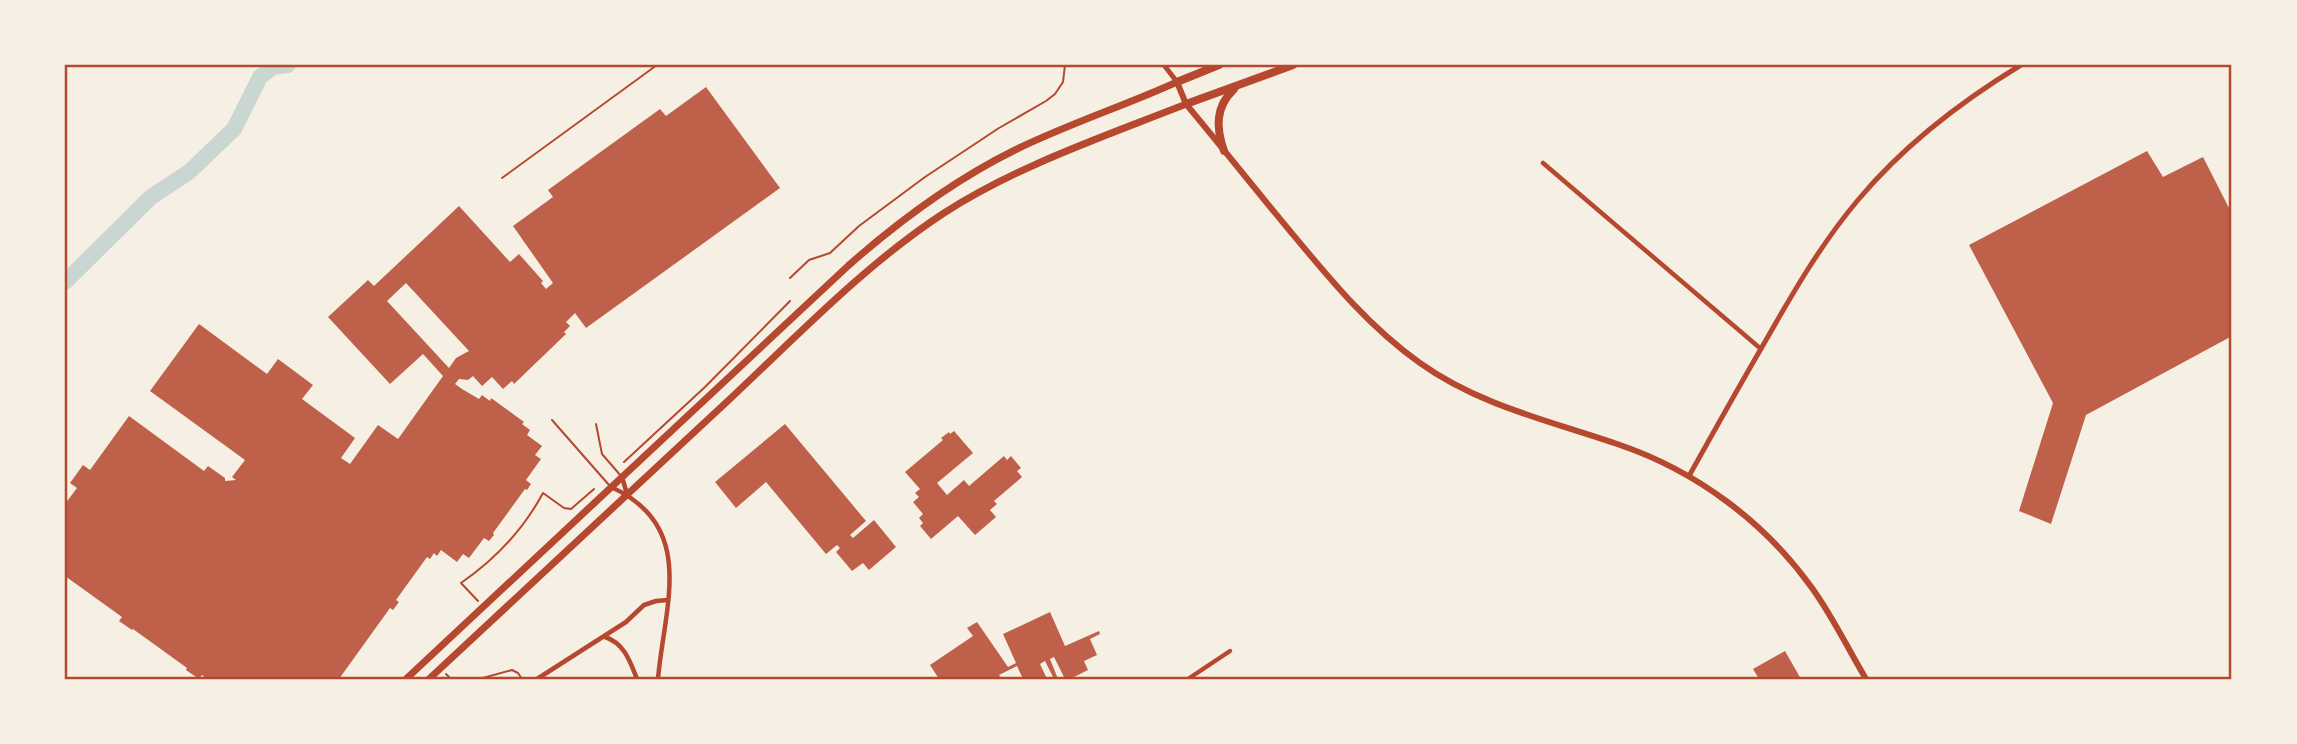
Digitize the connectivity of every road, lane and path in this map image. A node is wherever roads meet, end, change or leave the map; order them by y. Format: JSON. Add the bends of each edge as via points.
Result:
{"nodes":[{"id":1,"x":657,"y":65,"type":"edge"},
{"id":2,"x":1065,"y":65,"type":"edge"},
{"id":3,"x":1164,"y":65,"type":"edge"},
{"id":4,"x":1219,"y":65,"type":"edge"},
{"id":5,"x":1293,"y":65,"type":"edge"},
{"id":6,"x":2021,"y":65,"type":"edge"},
{"id":7,"x":1177,"y":82,"type":"junction"},
{"id":8,"x":1236,"y":87,"type":"junction"},
{"id":9,"x":1186,"y":104,"type":"junction"},
{"id":10,"x":1224,"y":151,"type":"junction"},
{"id":11,"x":1543,"y":163,"type":"dead end"},
{"id":12,"x":502,"y":178,"type":"dead end"},
{"id":13,"x":790,"y":278,"type":"dead end"},
{"id":14,"x":790,"y":302,"type":"dead end"},
{"id":15,"x":1760,"y":349,"type":"junction"},
{"id":16,"x":552,"y":420,"type":"dead end"},
{"id":17,"x":596,"y":424,"type":"dead end"},
{"id":18,"x":624,"y":462,"type":"dead end"},
{"id":19,"x":622,"y":477,"type":"junction"},
{"id":20,"x":1689,"y":477,"type":"junction"},
{"id":21,"x":611,"y":487,"type":"junction"},
{"id":22,"x":594,"y":489,"type":"dead end"},
{"id":23,"x":627,"y":495,"type":"junction"},
{"id":24,"x":668,"y":600,"type":"junction"},
{"id":25,"x":478,"y":602,"type":"dead end"},
{"id":26,"x":604,"y":636,"type":"junction"},
{"id":27,"x":1230,"y":651,"type":"dead end"},
{"id":28,"x":406,"y":679,"type":"edge"},
{"id":29,"x":429,"y":679,"type":"edge"},
{"id":30,"x":479,"y":679,"type":"edge"},
{"id":31,"x":522,"y":679,"type":"edge"},
{"id":32,"x":537,"y":679,"type":"edge"},
{"id":33,"x":636,"y":679,"type":"edge"},
{"id":34,"x":658,"y":679,"type":"edge"},
{"id":35,"x":1188,"y":679,"type":"edge"},
{"id":36,"x":1866,"y":679,"type":"edge"}],
"edges":[{"from":1,"to":12,"type":"lane"},
{"from":2,"to":13,"type":"path","via":[[1063,82],[1046,101],[925,177],[830,253],[809,260]]},
{"from":3,"to":7,"type":"street"},
{"from":4,"to":7,"type":"highway"},
{"from":5,"to":8,"type":"highway"},
{"from":6,"to":15,"type":"street","via":[[1941,119],[1886,169],[1814,258]]},
{"from":7,"to":9,"type":"main road"},
{"from":7,"to":19,"type":"highway","via":[[1013,151],[928,202],[849,265]]},
{"from":8,"to":9,"type":"highway"},
{"from":8,"to":10,"type":"highway","via":[[1219,113]]},
{"from":9,"to":10,"type":"main road"},
{"from":9,"to":23,"type":"highway","via":[[1012,175],[925,226],[855,282]]},
{"from":10,"to":20,"type":"main road","via":[[1342,292],[1420,363],[1493,403],[1623,446]]},
{"from":11,"to":15,"type":"street"},
{"from":14,"to":18,"type":"path"},
{"from":15,"to":20,"type":"street"},
{"from":16,"to":21,"type":"lane"},
{"from":17,"to":19,"type":"lane","via":[[602,454]]},
{"from":19,"to":21,"type":"highway"},
{"from":19,"to":23,"type":"street"},
{"from":20,"to":36,"type":"main road","via":[[1750,520],[1783,553],[1821,602]]},
{"from":21,"to":23,"type":"street"},
{"from":21,"to":28,"type":"highway"},
{"from":22,"to":25,"type":"path","via":[[571,509],[543,494],[517,534],[461,583]]},
{"from":23,"to":24,"type":"street","via":[[654,522],[667,545],[671,572]]},
{"from":23,"to":29,"type":"highway"},
{"from":24,"to":26,"type":"street","via":[[651,602]]},
{"from":24,"to":34,"type":"street"},
{"from":26,"to":32,"type":"street"},
{"from":26,"to":33,"type":"street","via":[[622,647]]},
{"from":27,"to":35,"type":"street"},
{"from":30,"to":31,"type":"path","via":[[512,670]]}]}
